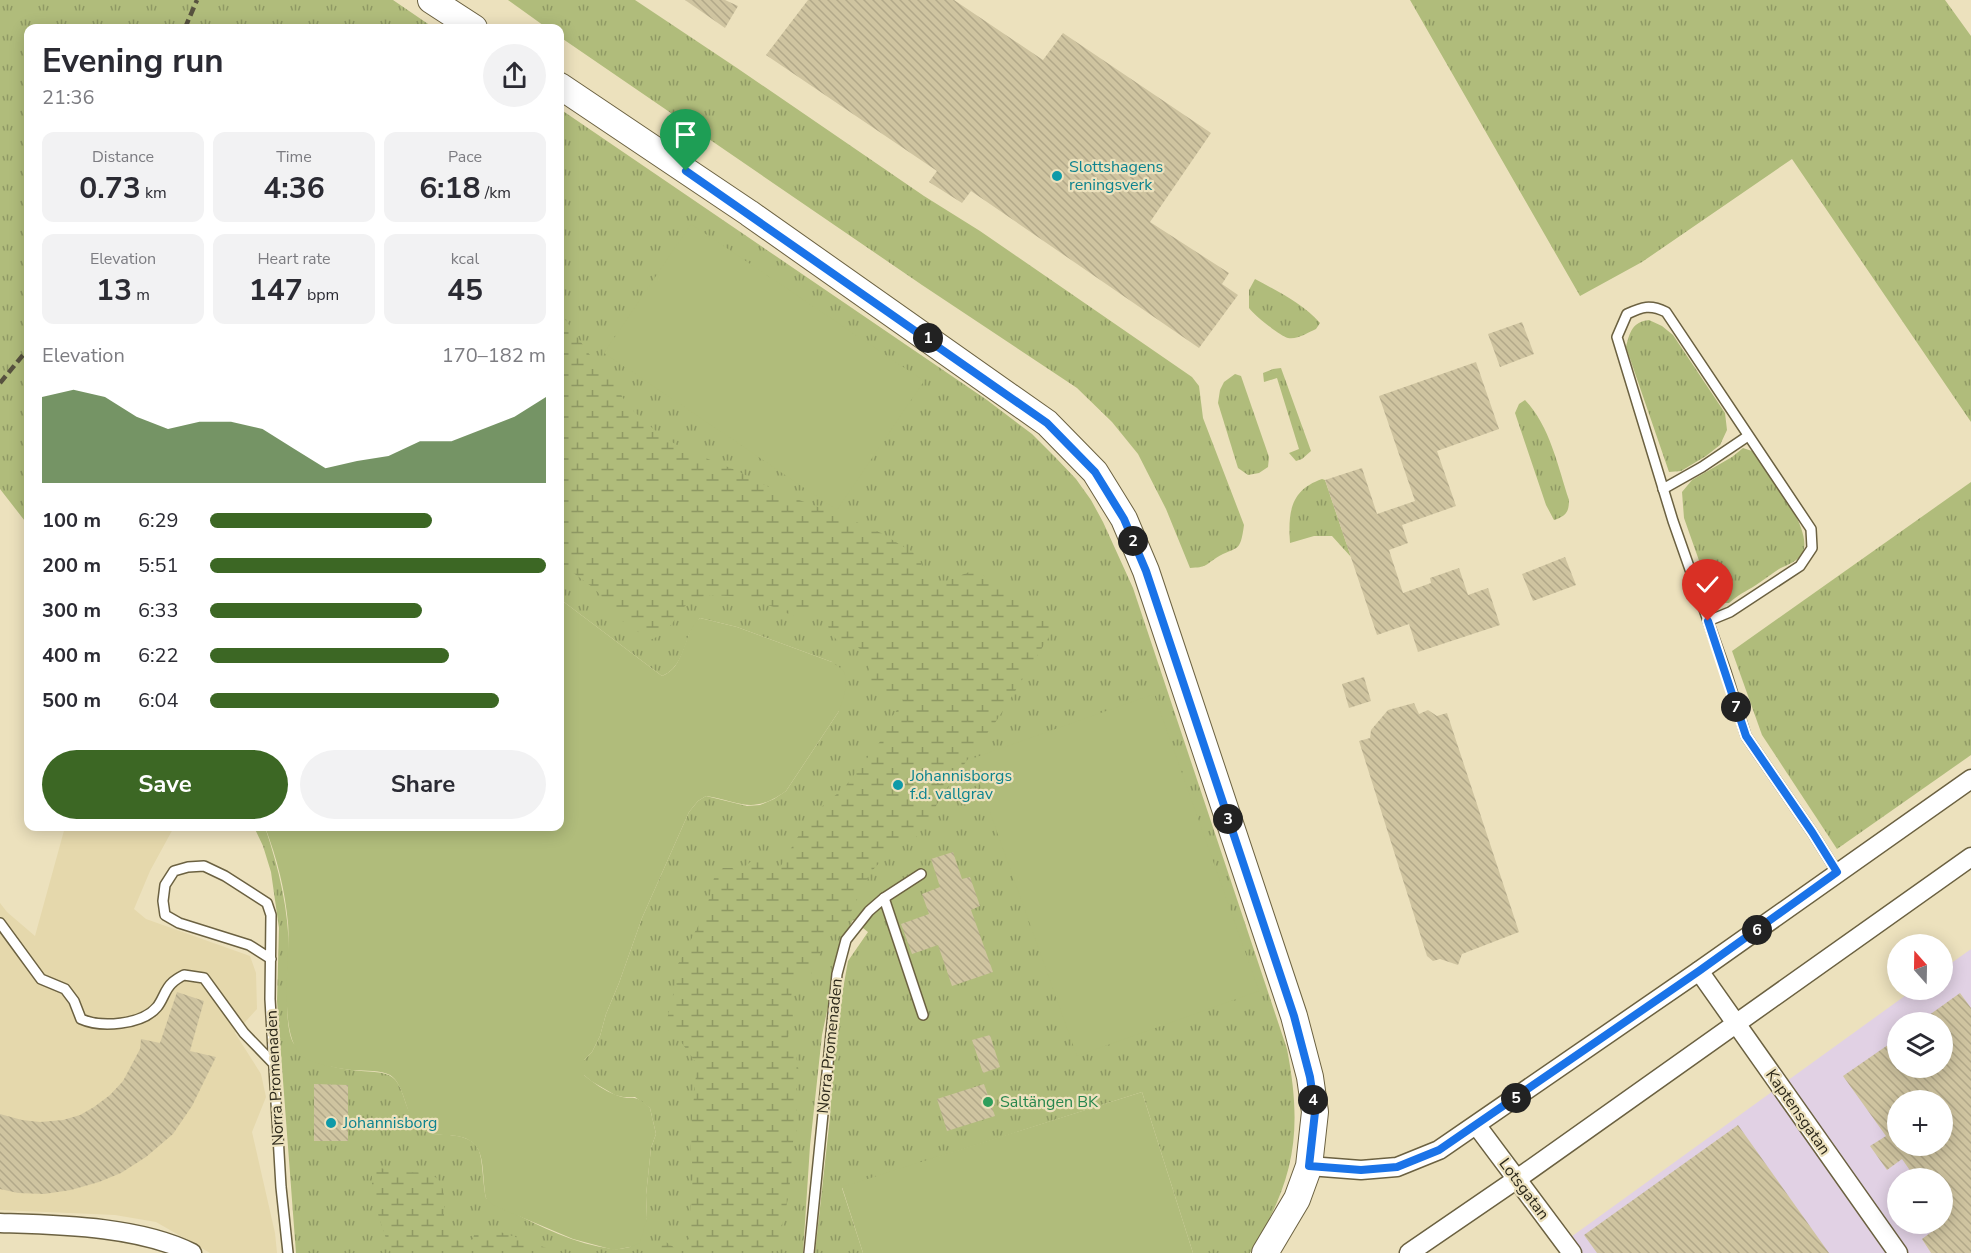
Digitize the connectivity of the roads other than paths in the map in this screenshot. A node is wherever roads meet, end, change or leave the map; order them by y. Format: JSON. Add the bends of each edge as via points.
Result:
{"nodes":[{"id":1,"x":431,"y":0,"type":"edge"},
{"id":2,"x":468,"y":24,"type":"edge"},
{"id":3,"x":564,"y":89,"type":"edge"},
{"id":4,"x":1748,"y":436,"type":"junction"},
{"id":5,"x":1663,"y":489,"type":"junction"},
{"id":6,"x":1708,"y":621,"type":"junction"},
{"id":7,"x":1968,"y":786,"type":"edge"},
{"id":8,"x":1971,"y":857,"type":"edge"},
{"id":9,"x":1837,"y":872,"type":"junction"},
{"id":10,"x":921,"y":874,"type":"dead end"},
{"id":11,"x":884,"y":898,"type":"junction"},
{"id":12,"x":0,"y":923,"type":"edge"},
{"id":13,"x":271,"y":959,"type":"junction"},
{"id":14,"x":1699,"y":971,"type":"junction"},
{"id":15,"x":923,"y":1015,"type":"dead end"},
{"id":16,"x":1735,"y":1023,"type":"junction"},
{"id":17,"x":275,"y":1065,"type":"junction"},
{"id":18,"x":1477,"y":1126,"type":"junction"},
{"id":19,"x":1309,"y":1166,"type":"junction"},
{"id":20,"x":1517,"y":1179,"type":"junction"},
{"id":21,"x":0,"y":1223,"type":"edge"},
{"id":22,"x":192,"y":1253,"type":"edge"},
{"id":23,"x":288,"y":1253,"type":"edge"},
{"id":24,"x":809,"y":1253,"type":"edge"},
{"id":25,"x":1265,"y":1253,"type":"edge"},
{"id":26,"x":1409,"y":1253,"type":"edge"},
{"id":27,"x":1572,"y":1253,"type":"edge"},
{"id":28,"x":1898,"y":1253,"type":"edge"}],
"edges":[{"from":1,"to":2,"type":"street"},
{"from":3,"to":19,"type":"street","via":[[759,220],[1047,423],[1095,472],[1124,519],[1146,571],[1294,1016],[1315,1112]]},
{"from":4,"to":5,"type":"lane"},
{"from":4,"to":5,"type":"lane","via":[[1666,312],[1643,306],[1627,314],[1617,337]]},
{"from":4,"to":6,"type":"lane","via":[[1811,529],[1812,548],[1800,566],[1730,612]]},
{"from":5,"to":6,"type":"lane"},
{"from":6,"to":9,"type":"lane","via":[[1746,736]]},
{"from":7,"to":9,"type":"street"},
{"from":8,"to":16,"type":"street"},
{"from":9,"to":14,"type":"street"},
{"from":10,"to":11,"type":"lane","name":"Norra Promenaden"},
{"from":11,"to":15,"type":"lane"},
{"from":11,"to":24,"type":"lane","name":"Norra Promenaden","via":[[846,940],[837,974]]},
{"from":12,"to":17,"type":"lane","via":[[41,979],[65,989],[81,1019],[93,1024],[146,1017],[158,1006],[171,983],[184,975],[204,978],[244,1033]]},
{"from":13,"to":13,"type":"lane","name":"Norra Promenaden","via":[[249,945],[165,915],[165,885],[174,871],[204,866],[267,903],[271,915]]},
{"from":13,"to":17,"type":"lane","name":"Norra Promenaden"},
{"from":14,"to":16,"type":"street","name":"Kaptensgatan"},
{"from":14,"to":18,"type":"street"},
{"from":16,"to":20,"type":"street"},
{"from":16,"to":28,"type":"street","name":"Kaptensgatan"},
{"from":17,"to":23,"type":"lane","name":"Norra Promenaden","via":[[280,1187]]},
{"from":18,"to":19,"type":"street","via":[[1439,1150],[1397,1167],[1361,1170]]},
{"from":18,"to":20,"type":"street","name":"Lotsgatan"},
{"from":19,"to":25,"type":"street","via":[[1297,1199]]},
{"from":20,"to":26,"type":"street"},
{"from":20,"to":27,"type":"street","name":"Lotsgatan"},
{"from":21,"to":22,"type":"street","via":[[141,1235]]}]}
